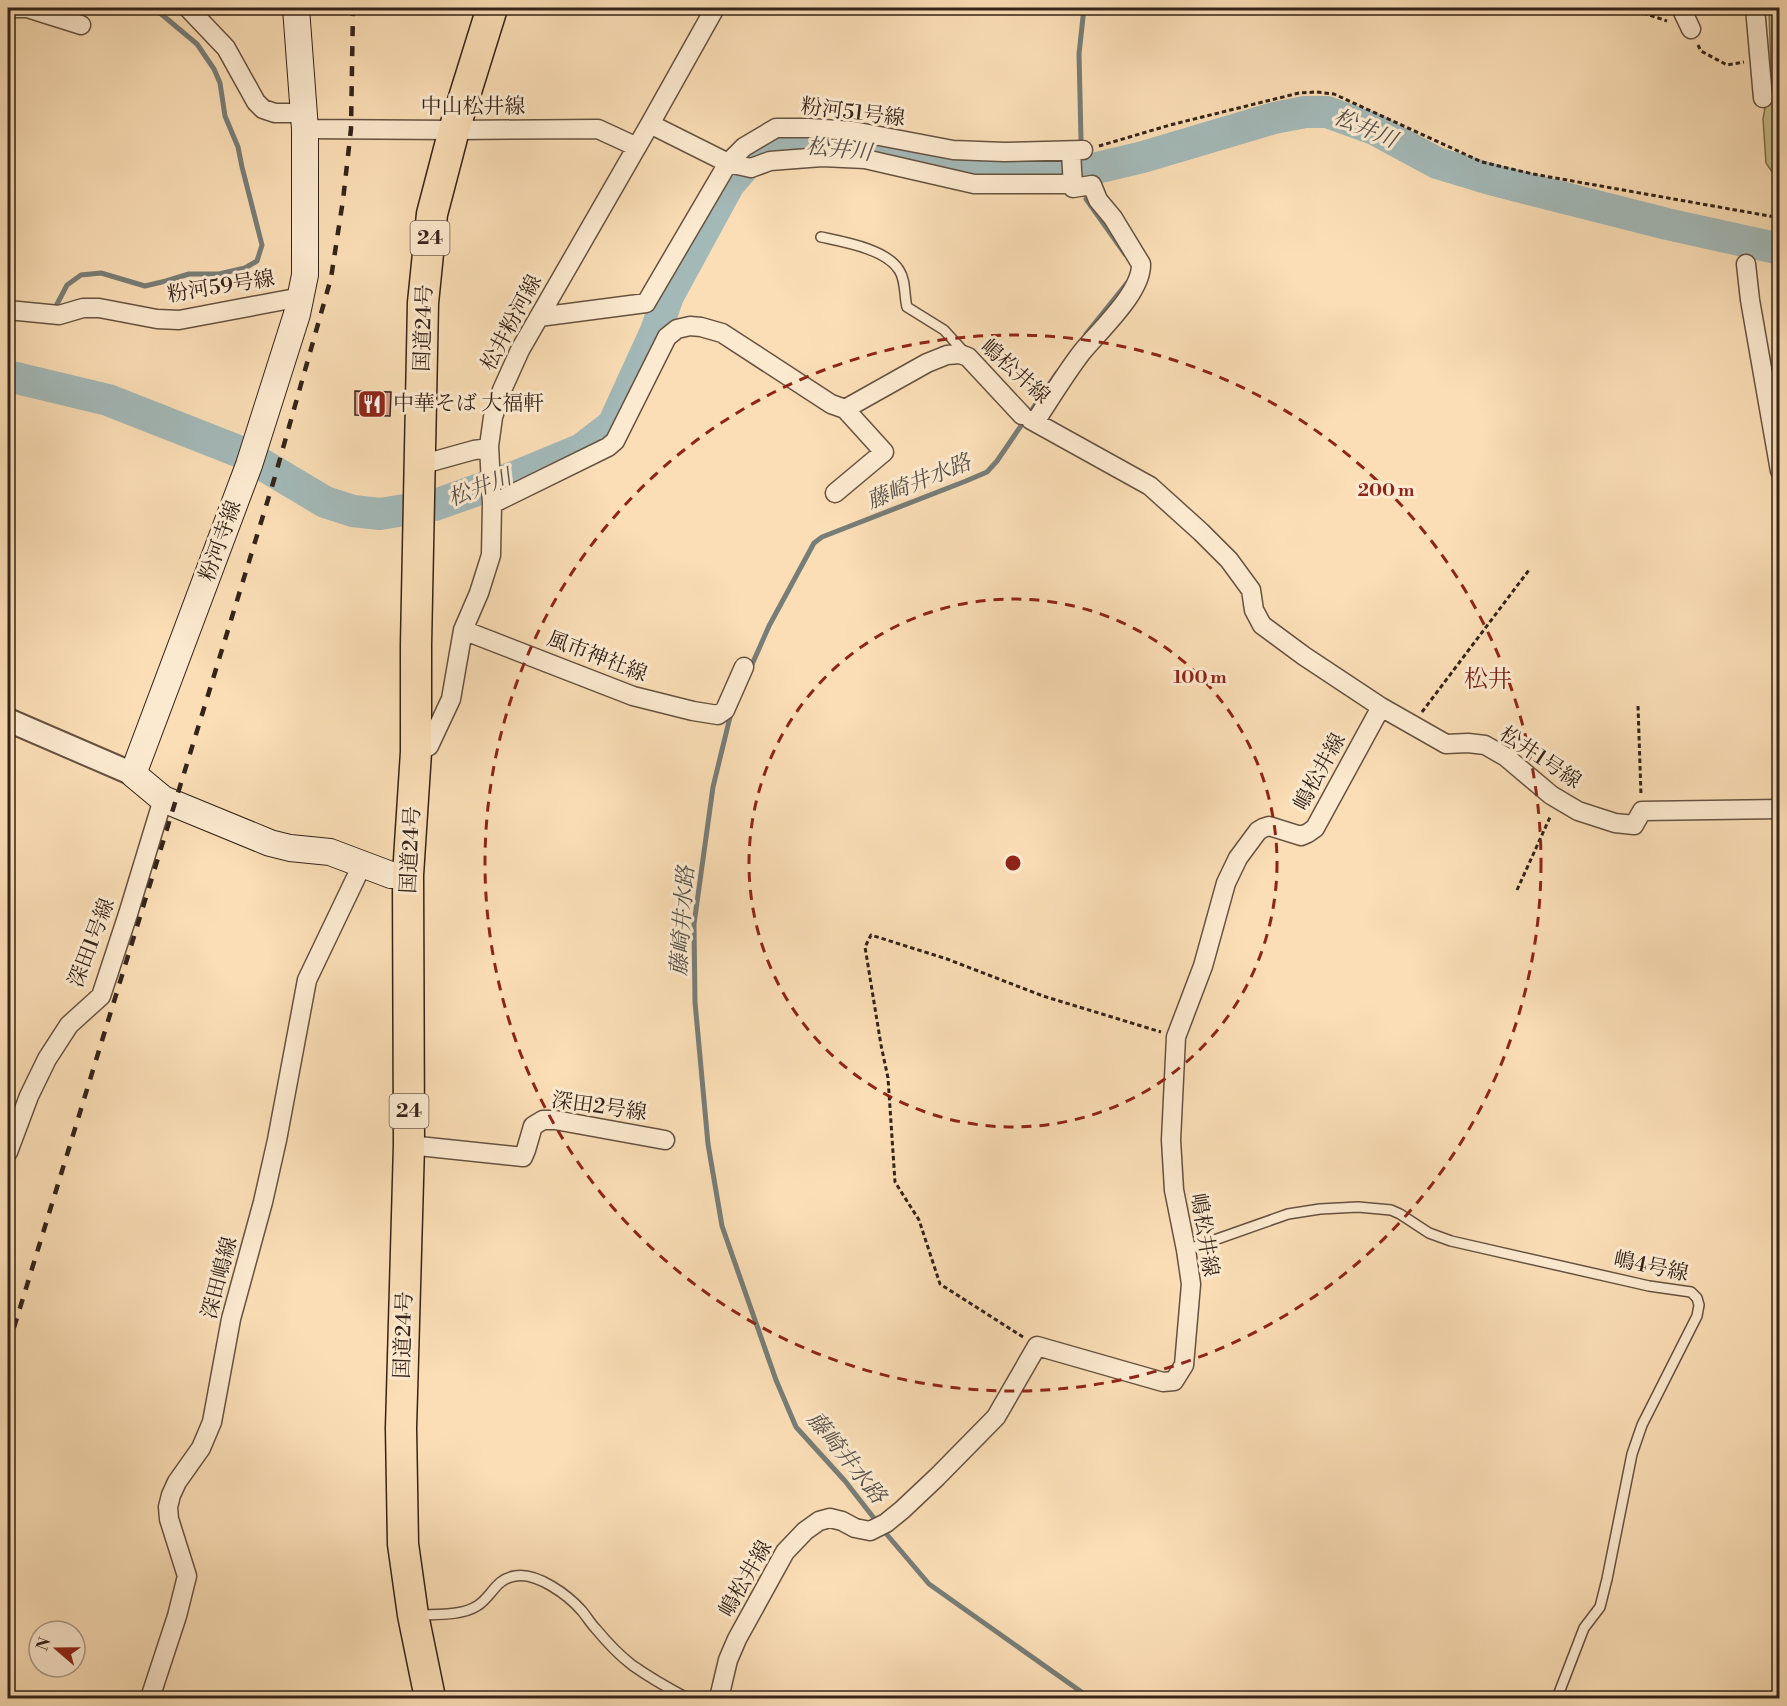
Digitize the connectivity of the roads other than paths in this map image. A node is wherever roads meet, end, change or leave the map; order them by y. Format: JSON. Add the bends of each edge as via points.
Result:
{"nodes":[{"id":1,"x":13,"y":8,"type":"edge"},
{"id":2,"x":188,"y":8,"type":"edge"},
{"id":3,"x":296,"y":8,"type":"edge"},
{"id":4,"x":492,"y":8,"type":"edge"},
{"id":5,"x":715,"y":8,"type":"edge"},
{"id":6,"x":1681,"y":8,"type":"edge"},
{"id":7,"x":1755,"y":8,"type":"edge"},
{"id":8,"x":81,"y":25,"type":"dead end"},
{"id":9,"x":1691,"y":29,"type":"road end"},
{"id":10,"x":1763,"y":98,"type":"dead end"},
{"id":11,"x":304,"y":121,"type":"junction"},
{"id":12,"x":650,"y":124,"type":"junction"},
{"id":13,"x":454,"y":130,"type":"junction"},
{"id":14,"x":637,"y":147,"type":"junction"},
{"id":15,"x":730,"y":163,"type":"junction"},
{"id":16,"x":1073,"y":186,"type":"junction"},
{"id":17,"x":821,"y":237,"type":"dead end"},
{"id":18,"x":1746,"y":264,"type":"dead end"},
{"id":19,"x":301,"y":297,"type":"junction"},
{"id":20,"x":8,"y":310,"type":"edge"},
{"id":21,"x":539,"y":317,"type":"junction"},
{"id":22,"x":968,"y":357,"type":"junction"},
{"id":23,"x":1765,"y":383,"type":"junction"},
{"id":24,"x":845,"y":409,"type":"junction"},
{"id":25,"x":1779,"y":418,"type":"edge"},
{"id":26,"x":1029,"y":419,"type":"junction"},
{"id":27,"x":489,"y":452,"type":"junction"},
{"id":28,"x":420,"y":471,"type":"junction"},
{"id":29,"x":1779,"y":471,"type":"edge"},
{"id":30,"x":835,"y":493,"type":"dead end"},
{"id":31,"x":492,"y":500,"type":"junction"},
{"id":32,"x":464,"y":630,"type":"junction"},
{"id":33,"x":744,"y":667,"type":"dead end"},
{"id":34,"x":1381,"y":707,"type":"junction"},
{"id":35,"x":8,"y":720,"type":"edge"},
{"id":36,"x":416,"y":752,"type":"junction"},
{"id":37,"x":133,"y":774,"type":"junction"},
{"id":38,"x":164,"y":799,"type":"junction"},
{"id":39,"x":1779,"y":809,"type":"edge"},
{"id":40,"x":362,"y":865,"type":"junction"},
{"id":41,"x":408,"y":875,"type":"junction"},
{"id":42,"x":665,"y":1140,"type":"dead end"},
{"id":43,"x":409,"y":1145,"type":"junction"},
{"id":44,"x":8,"y":1152,"type":"edge"},
{"id":45,"x":1186,"y":1250,"type":"junction"},
{"id":46,"x":413,"y":1615,"type":"junction"},
{"id":47,"x":150,"y":1698,"type":"edge"},
{"id":48,"x":430,"y":1698,"type":"edge"},
{"id":49,"x":687,"y":1698,"type":"edge"},
{"id":50,"x":719,"y":1698,"type":"edge"},
{"id":51,"x":1557,"y":1698,"type":"edge"}],
"edges":[{"from":1,"to":8,"type":"street","via":[[27,8]]},
{"from":2,"to":11,"type":"street","name":"中山松井線","via":[[226,48],[263,109]]},
{"from":3,"to":11,"type":"main road","name":"粉河寺線"},
{"from":4,"to":13,"type":"highway","name":"国道24号","number":"24"},
{"from":5,"to":12,"type":"street","name":"松井粉河線"},
{"from":6,"to":9,"type":"street"},
{"from":7,"to":10,"type":"street"},
{"from":11,"to":13,"type":"street","name":"中山松井線"},
{"from":11,"to":19,"type":"main road","name":"粉河寺線","via":[[305,275]]},
{"from":12,"to":14,"type":"street","name":"松井粉河線"},
{"from":12,"to":15,"type":"street"},
{"from":13,"to":14,"type":"street","name":"中山松井線","via":[[598,129]]},
{"from":13,"to":28,"type":"highway","name":"国道24号","number":"24","via":[[432,214],[423,303]]},
{"from":14,"to":21,"type":"street","name":"松井粉河線"},
{"from":15,"to":16,"type":"street","via":[[751,168],[791,159],[865,159],[974,184]]},
{"from":15,"to":16,"type":"street","name":"粉河51号線","via":[[744,147],[776,128],[809,128],[852,131],[953,150],[1075,151]]},
{"from":15,"to":21,"type":"street","name":"粉河51号線","via":[[646,303]]},
{"from":16,"to":26,"type":"street","via":[[1092,185],[1141,264],[1142,273],[1131,294]]},
{"from":17,"to":22,"type":"lane","via":[[857,245],[886,258],[899,270],[907,307],[944,330]]},
{"from":18,"to":23,"type":"street"},
{"from":19,"to":20,"type":"street","name":"粉河59号線","via":[[179,320],[99,308],[52,315]]},
{"from":19,"to":37,"type":"main road","name":"粉河寺線","via":[[252,456]]},
{"from":21,"to":27,"type":"street","name":"松井粉河線","via":[[502,390],[493,417]]},
{"from":22,"to":24,"type":"street","name":"嶋松井線","via":[[947,355],[927,363]]},
{"from":22,"to":26,"type":"street","name":"嶋松井線"},
{"from":23,"to":25,"type":"street"},
{"from":23,"to":29,"type":"street"},
{"from":24,"to":30,"type":"street","via":[[885,452]]},
{"from":24,"to":31,"type":"street","via":[[831,404],[722,333],[690,326],[677,329],[667,337],[615,441]]},
{"from":26,"to":34,"type":"street","name":"嶋松井線","via":[[1150,486],[1229,561],[1251,590],[1254,610],[1262,625]]},
{"from":27,"to":28,"type":"street","via":[[474,450]]},
{"from":27,"to":31,"type":"street","name":"松井粉河線"},
{"from":28,"to":36,"type":"highway","name":"国道24号","number":"24"},
{"from":31,"to":32,"type":"street","name":"松井粉河線","via":[[491,555]]},
{"from":32,"to":33,"type":"street","name":"風市神社線","via":[[633,696],[718,715],[725,710]]},
{"from":32,"to":36,"type":"street","name":"松井粉河線","via":[[451,699],[429,746]]},
{"from":34,"to":39,"type":"street","name":"松井1号線","via":[[1446,744],[1485,745],[1558,799],[1578,811],[1615,823],[1634,825],[1642,812]]},
{"from":34,"to":45,"type":"street","name":"嶋松井線","via":[[1315,828],[1300,836],[1269,826],[1258,831],[1226,883],[1203,966],[1176,1037],[1172,1150],[1174,1190]]},
{"from":35,"to":37,"type":"street"},
{"from":36,"to":41,"type":"highway","name":"国道24号","number":"24"},
{"from":37,"to":38,"type":"main road"},
{"from":38,"to":40,"type":"main road","via":[[270,843],[330,852]]},
{"from":38,"to":44,"type":"street","name":"深田1号線","via":[[101,996],[69,1025],[47,1059]]},
{"from":40,"to":41,"type":"main road","via":[[391,875]]},
{"from":40,"to":47,"type":"street","name":"深田嶋線","via":[[307,980],[277,1140],[231,1319],[212,1422],[201,1448],[171,1495],[169,1519],[187,1576]]},
{"from":41,"to":43,"type":"highway","name":"国道24号","number":"24"},
{"from":42,"to":43,"type":"street","name":"深田2号線","via":[[543,1120],[533,1126],[523,1157]]},
{"from":43,"to":46,"type":"highway","name":"国道24号","number":"24","via":[[401,1428],[404,1544]]},
{"from":45,"to":50,"type":"street","name":"嶋松井線","via":[[1191,1284],[1189,1319],[1184,1365],[1174,1381],[1163,1382],[1037,1346],[996,1417],[881,1526],[870,1531],[830,1518],[805,1531],[785,1552],[737,1639]]},
{"from":45,"to":51,"type":"lane","name":"嶋4号線","via":[[1288,1214],[1358,1207],[1390,1210],[1451,1241],[1691,1292],[1697,1298],[1697,1316],[1642,1425],[1632,1454],[1600,1607],[1584,1628]]},
{"from":46,"to":48,"type":"highway","name":"国道24号","number":"24"},
{"from":46,"to":49,"type":"lane","via":[[475,1608],[500,1580],[525,1576],[549,1584],[581,1610],[631,1664]]}]}
